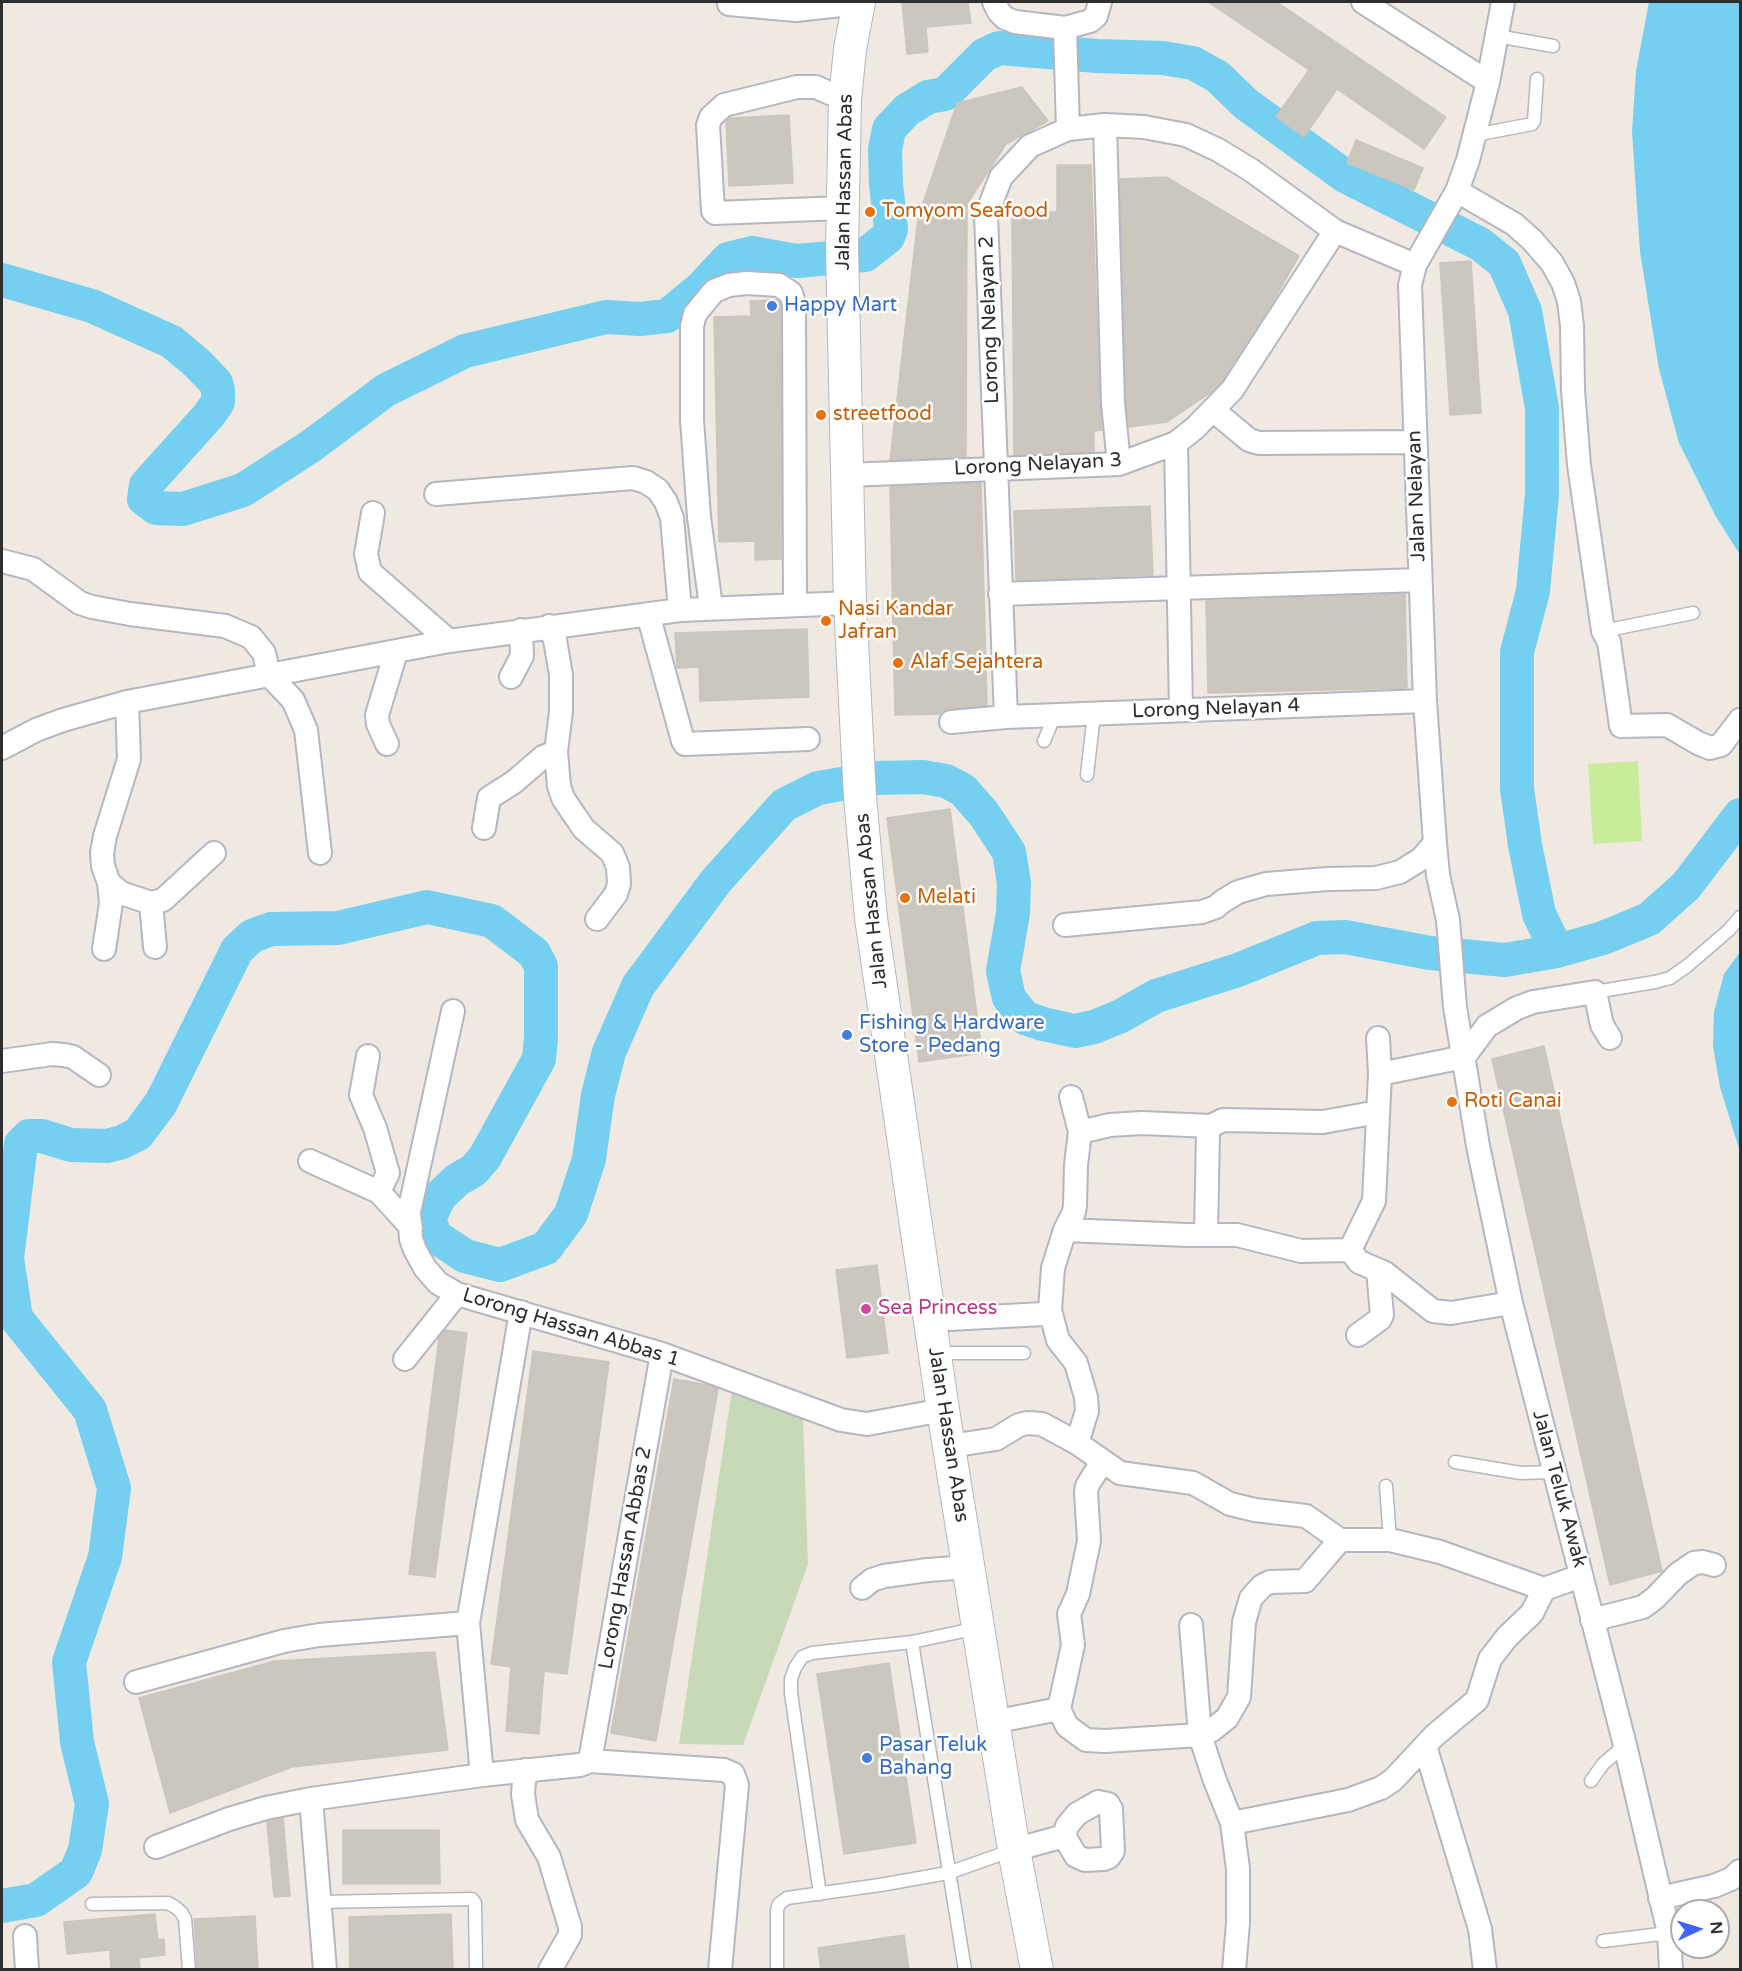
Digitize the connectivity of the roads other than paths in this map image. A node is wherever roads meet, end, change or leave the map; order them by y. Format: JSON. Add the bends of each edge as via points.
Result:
{"nodes":[{"id":1,"x":859,"y":2,"type":"edge"},
{"id":2,"x":994,"y":2,"type":"edge"},
{"id":3,"x":1100,"y":2,"type":"edge"},
{"id":4,"x":1363,"y":2,"type":"edge"},
{"id":5,"x":1398,"y":2,"type":"edge"},
{"id":6,"x":1503,"y":2,"type":"edge"},
{"id":7,"x":729,"y":4,"type":"dead end"},
{"id":8,"x":1402,"y":28,"type":"junction"},
{"id":9,"x":1497,"y":36,"type":"junction"},
{"id":10,"x":1065,"y":45,"type":"junction"},
{"id":11,"x":1553,"y":46,"type":"dead end"},
{"id":12,"x":1537,"y":79,"type":"dead end"},
{"id":13,"x":1488,"y":82,"type":"junction"},
{"id":14,"x":845,"y":100,"type":"junction"},
{"id":15,"x":1105,"y":125,"type":"junction"},
{"id":16,"x":1068,"y":129,"type":"junction"},
{"id":17,"x":1475,"y":135,"type":"junction"},
{"id":18,"x":1452,"y":199,"type":"junction"},
{"id":19,"x":842,"y":208,"type":"junction"},
{"id":20,"x":1335,"y":231,"type":"junction"},
{"id":21,"x":1420,"y":255,"type":"junction"},
{"id":22,"x":1214,"y":410,"type":"junction"},
{"id":23,"x":1415,"y":442,"type":"junction"},
{"id":24,"x":1176,"y":443,"type":"junction"},
{"id":25,"x":1119,"y":464,"type":"junction"},
{"id":26,"x":996,"y":469,"type":"junction"},
{"id":27,"x":847,"y":475,"type":"junction"},
{"id":28,"x":435,"y":494,"type":"dead end"},
{"id":29,"x":373,"y":513,"type":"dead end"},
{"id":30,"x":2,"y":561,"type":"edge"},
{"id":31,"x":1420,"y":580,"type":"junction"},
{"id":32,"x":1178,"y":588,"type":"junction"},
{"id":33,"x":1000,"y":594,"type":"junction"},
{"id":34,"x":850,"y":603,"type":"junction"},
{"id":35,"x":795,"y":604,"type":"junction"},
{"id":36,"x":711,"y":607,"type":"junction"},
{"id":37,"x":680,"y":610,"type":"junction"},
{"id":38,"x":1693,"y":613,"type":"dead end"},
{"id":39,"x":648,"y":614,"type":"junction"},
{"id":40,"x":549,"y":626,"type":"junction"},
{"id":41,"x":521,"y":630,"type":"junction"},
{"id":42,"x":1603,"y":631,"type":"junction"},
{"id":43,"x":449,"y":641,"type":"junction"},
{"id":44,"x":396,"y":652,"type":"junction"},
{"id":45,"x":269,"y":675,"type":"junction"},
{"id":46,"x":511,"y":677,"type":"dead end"},
{"id":47,"x":1425,"y":701,"type":"junction"},
{"id":48,"x":127,"y":702,"type":"junction"},
{"id":49,"x":1181,"y":710,"type":"junction"},
{"id":50,"x":1094,"y":714,"type":"junction"},
{"id":51,"x":1054,"y":715,"type":"junction"},
{"id":52,"x":1006,"y":717,"type":"junction"},
{"id":53,"x":1740,"y":720,"type":"edge"},
{"id":54,"x":951,"y":722,"type":"dead end"},
{"id":55,"x":808,"y":739,"type":"dead end"},
{"id":56,"x":1044,"y":741,"type":"dead end"},
{"id":57,"x":387,"y":744,"type":"dead end"},
{"id":58,"x":2,"y":748,"type":"edge"},
{"id":59,"x":556,"y":752,"type":"junction"},
{"id":60,"x":1087,"y":775,"type":"dead end"},
{"id":61,"x":483,"y":828,"type":"dead end"},
{"id":62,"x":1435,"y":843,"type":"junction"},
{"id":63,"x":213,"y":853,"type":"dead end"},
{"id":64,"x":320,"y":853,"type":"dead end"},
{"id":65,"x":109,"y":883,"type":"junction"},
{"id":66,"x":151,"y":903,"type":"junction"},
{"id":67,"x":1740,"y":917,"type":"edge"},
{"id":68,"x":597,"y":919,"type":"dead end"},
{"id":69,"x":1065,"y":925,"type":"dead end"},
{"id":70,"x":155,"y":947,"type":"dead end"},
{"id":71,"x":104,"y":949,"type":"dead end"},
{"id":72,"x":1595,"y":992,"type":"junction"},
{"id":73,"x":1455,"y":1007,"type":"joint"},
{"id":74,"x":453,"y":1011,"type":"dead end"},
{"id":75,"x":1378,"y":1038,"type":"dead end"},
{"id":76,"x":1610,"y":1038,"type":"dead end"},
{"id":77,"x":368,"y":1056,"type":"dead end"},
{"id":78,"x":1464,"y":1057,"type":"junction"},
{"id":79,"x":2,"y":1061,"type":"edge"},
{"id":80,"x":1380,"y":1074,"type":"junction"},
{"id":81,"x":99,"y":1075,"type":"dead end"},
{"id":82,"x":1071,"y":1097,"type":"dead end"},
{"id":83,"x":1378,"y":1112,"type":"junction"},
{"id":84,"x":1211,"y":1126,"type":"junction"},
{"id":85,"x":1080,"y":1132,"type":"junction"},
{"id":86,"x":310,"y":1161,"type":"dead end"},
{"id":87,"x":379,"y":1192,"type":"junction"},
{"id":88,"x":411,"y":1227,"type":"junction"},
{"id":89,"x":1065,"y":1230,"type":"junction"},
{"id":90,"x":1193,"y":1242,"type":"junction"},
{"id":91,"x":1350,"y":1250,"type":"junction"},
{"id":92,"x":1378,"y":1270,"type":"junction"},
{"id":93,"x":457,"y":1294,"type":"junction"},
{"id":94,"x":1511,"y":1303,"type":"junction"},
{"id":95,"x":1050,"y":1310,"type":"junction"},
{"id":96,"x":521,"y":1312,"type":"junction"},
{"id":97,"x":929,"y":1320,"type":"junction"},
{"id":98,"x":1358,"y":1335,"type":"dead end"},
{"id":99,"x":934,"y":1353,"type":"junction"},
{"id":100,"x":1024,"y":1353,"type":"dead end"},
{"id":101,"x":662,"y":1354,"type":"junction"},
{"id":102,"x":405,"y":1359,"type":"dead end"},
{"id":103,"x":943,"y":1410,"type":"junction"},
{"id":104,"x":1077,"y":1443,"type":"junction"},
{"id":105,"x":950,"y":1446,"type":"junction"},
{"id":106,"x":1102,"y":1462,"type":"junction"},
{"id":107,"x":1455,"y":1462,"type":"dead end"},
{"id":108,"x":1554,"y":1472,"type":"junction"},
{"id":109,"x":1386,"y":1486,"type":"dead end"},
{"id":110,"x":1340,"y":1540,"type":"junction"},
{"id":111,"x":1390,"y":1540,"type":"junction"},
{"id":112,"x":1714,"y":1565,"type":"dead end"},
{"id":113,"x":969,"y":1567,"type":"junction"},
{"id":114,"x":1581,"y":1576,"type":"junction"},
{"id":115,"x":862,"y":1588,"type":"dead end"},
{"id":116,"x":1544,"y":1588,"type":"junction"},
{"id":117,"x":1592,"y":1620,"type":"junction"},
{"id":118,"x":468,"y":1623,"type":"junction"},
{"id":119,"x":1191,"y":1625,"type":"dead end"},
{"id":120,"x":978,"y":1628,"type":"junction"},
{"id":121,"x":912,"y":1642,"type":"junction"},
{"id":122,"x":136,"y":1682,"type":"dead end"},
{"id":123,"x":1059,"y":1709,"type":"junction"},
{"id":124,"x":993,"y":1722,"type":"junction"},
{"id":125,"x":1200,"y":1735,"type":"junction"},
{"id":126,"x":1625,"y":1745,"type":"junction"},
{"id":127,"x":1425,"y":1746,"type":"junction"},
{"id":128,"x":590,"y":1761,"type":"junction"},
{"id":129,"x":525,"y":1770,"type":"junction"},
{"id":130,"x":482,"y":1775,"type":"junction"},
{"id":131,"x":1591,"y":1780,"type":"dead end"},
{"id":132,"x":311,"y":1798,"type":"junction"},
{"id":133,"x":1232,"y":1822,"type":"junction"},
{"id":134,"x":1064,"y":1836,"type":"dead end"},
{"id":135,"x":156,"y":1847,"type":"dead end"},
{"id":136,"x":1014,"y":1850,"type":"junction"},
{"id":137,"x":1740,"y":1871,"type":"edge"},
{"id":138,"x":948,"y":1873,"type":"junction"},
{"id":139,"x":820,"y":1894,"type":"junction"},
{"id":140,"x":1660,"y":1898,"type":"junction"},
{"id":141,"x":320,"y":1902,"type":"junction"},
{"id":142,"x":92,"y":1904,"type":"dead end"},
{"id":143,"x":1669,"y":1933,"type":"junction"},
{"id":144,"x":25,"y":1936,"type":"dead end"},
{"id":145,"x":1603,"y":1941,"type":"dead end"},
{"id":146,"x":27,"y":1970,"type":"edge"},
{"id":147,"x":189,"y":1970,"type":"edge"},
{"id":148,"x":325,"y":1970,"type":"edge"},
{"id":149,"x":476,"y":1970,"type":"edge"},
{"id":150,"x":550,"y":1970,"type":"edge"},
{"id":151,"x":720,"y":1970,"type":"edge"},
{"id":152,"x":777,"y":1970,"type":"edge"},
{"id":153,"x":965,"y":1970,"type":"edge"},
{"id":154,"x":1037,"y":1970,"type":"edge"},
{"id":155,"x":1234,"y":1970,"type":"edge"},
{"id":156,"x":1485,"y":1970,"type":"edge"},
{"id":157,"x":1671,"y":1970,"type":"edge"}],
"edges":[{"from":1,"to":7,"type":"street","via":[[796,10]]},
{"from":1,"to":14,"type":"main road","name":"Jalan Hassan Abas"},
{"from":2,"to":10,"type":"street","via":[[1005,18]]},
{"from":3,"to":10,"type":"street","via":[[1096,16]]},
{"from":4,"to":8,"type":"street"},
{"from":5,"to":8,"type":"street"},
{"from":6,"to":9,"type":"street","name":"Jalan Nelayan"},
{"from":8,"to":13,"type":"street"},
{"from":9,"to":11,"type":"lane"},
{"from":9,"to":13,"type":"street","name":"Jalan Nelayan"},
{"from":10,"to":16,"type":"street"},
{"from":12,"to":17,"type":"lane","via":[[1532,124]]},
{"from":13,"to":17,"type":"street","name":"Jalan Nelayan"},
{"from":14,"to":19,"type":"main road","name":"Jalan Hassan Abas"},
{"from":14,"to":19,"type":"street","via":[[816,87],[796,87],[724,105],[708,125],[715,213]]},
{"from":15,"to":16,"type":"street","name":"Lorong Nelayan 2"},
{"from":15,"to":20,"type":"street","name":"Lorong Nelayan 2","via":[[1186,135],[1251,170]]},
{"from":15,"to":25,"type":"street","via":[[1113,403]]},
{"from":16,"to":26,"type":"street","name":"Lorong Nelayan 2","via":[[1030,146],[1001,177],[986,216]]},
{"from":17,"to":18,"type":"street","name":"Jalan Nelayan"},
{"from":18,"to":21,"type":"street","name":"Jalan Nelayan"},
{"from":18,"to":42,"type":"street","via":[[1514,224],[1552,263],[1566,292],[1572,326],[1579,465]]},
{"from":19,"to":27,"type":"main road","name":"Jalan Hassan Abas"},
{"from":20,"to":21,"type":"street","name":"Lorong Nelayan 2"},
{"from":20,"to":22,"type":"street","name":"Lorong Nelayan 3","via":[[1249,366]]},
{"from":21,"to":23,"type":"street","name":"Jalan Nelayan","via":[[1410,285]]},
{"from":22,"to":23,"type":"street","via":[[1249,440],[1259,443]]},
{"from":22,"to":24,"type":"street","name":"Lorong Nelayan 3"},
{"from":23,"to":31,"type":"street","name":"Jalan Nelayan"},
{"from":24,"to":25,"type":"street","name":"Lorong Nelayan 3"},
{"from":24,"to":32,"type":"street"},
{"from":25,"to":26,"type":"street","name":"Lorong Nelayan 3"},
{"from":26,"to":27,"type":"street","name":"Lorong Nelayan 3"},
{"from":26,"to":33,"type":"street","name":"Lorong Nelayan 2"},
{"from":27,"to":34,"type":"main road","name":"Jalan Hassan Abas"},
{"from":28,"to":37,"type":"street","via":[[633,478],[646,482],[658,490],[672,518]]},
{"from":29,"to":43,"type":"street","via":[[366,554],[370,572]]},
{"from":30,"to":45,"type":"street","via":[[33,569],[80,603],[92,607],[236,629],[261,647]]},
{"from":31,"to":32,"type":"street"},
{"from":31,"to":47,"type":"street","name":"Jalan Nelayan"},
{"from":32,"to":33,"type":"street"},
{"from":32,"to":49,"type":"street"},
{"from":33,"to":52,"type":"street","name":"Lorong Nelayan 2"},
{"from":34,"to":35,"type":"street"},
{"from":34,"to":97,"type":"main road","name":"Jalan Hassan Abas","via":[[871,918]]},
{"from":35,"to":36,"type":"street"},
{"from":35,"to":36,"type":"street","via":[[794,304],[791,293],[779,285],[747,283],[714,291],[695,314],[692,326],[692,420]]},
{"from":36,"to":37,"type":"street"},
{"from":37,"to":39,"type":"street"},
{"from":38,"to":42,"type":"lane"},
{"from":39,"to":40,"type":"street"},
{"from":39,"to":55,"type":"street","via":[[685,744]]},
{"from":40,"to":41,"type":"street"},
{"from":40,"to":59,"type":"street","via":[[561,675]]},
{"from":41,"to":43,"type":"street"},
{"from":41,"to":46,"type":"street","via":[[522,656]]},
{"from":42,"to":53,"type":"street","via":[[1609,642],[1622,726],[1667,725],[1710,748],[1721,745]]},
{"from":43,"to":44,"type":"street"},
{"from":44,"to":45,"type":"street"},
{"from":44,"to":57,"type":"street","via":[[377,715]]},
{"from":45,"to":48,"type":"street"},
{"from":45,"to":64,"type":"street","via":[[293,700],[306,730]]},
{"from":47,"to":49,"type":"street","name":"Lorong Nelayan 4"},
{"from":47,"to":62,"type":"street","name":"Jalan Nelayan"},
{"from":48,"to":58,"type":"street","via":[[63,720]]},
{"from":48,"to":65,"type":"street","via":[[129,759],[102,853]]},
{"from":49,"to":50,"type":"street","name":"Lorong Nelayan 4"},
{"from":50,"to":51,"type":"street","name":"Lorong Nelayan 4"},
{"from":50,"to":60,"type":"lane"},
{"from":51,"to":52,"type":"street","name":"Lorong Nelayan 4"},
{"from":51,"to":56,"type":"lane"},
{"from":52,"to":54,"type":"street","name":"Lorong Nelayan 4"},
{"from":59,"to":61,"type":"street","via":[[543,757],[489,798]]},
{"from":59,"to":68,"type":"street","via":[[557,776],[564,798],[584,829],[612,853],[618,867],[616,894]]},
{"from":62,"to":69,"type":"street","via":[[1421,859],[1400,872],[1376,878],[1266,884],[1238,892],[1202,912]]},
{"from":62,"to":73,"type":"street","name":"Jalan Nelayan","via":[[1448,920]]},
{"from":63,"to":66,"type":"street","via":[[165,899]]},
{"from":65,"to":66,"type":"street","via":[[121,893]]},
{"from":65,"to":71,"type":"street","via":[[111,903]]},
{"from":66,"to":70,"type":"street"},
{"from":67,"to":72,"type":"lane","via":[[1730,930],[1670,978]]},
{"from":72,"to":76,"type":"street","via":[[1602,1025]]},
{"from":72,"to":78,"type":"street","via":[[1517,1008],[1487,1026]]},
{"from":73,"to":78,"type":"street","name":"Jalan Teluk Awak"},
{"from":74,"to":88,"type":"street","name":"Lorong Hassan Abbas 1","via":[[412,1195]]},
{"from":75,"to":80,"type":"street"},
{"from":77,"to":87,"type":"street","via":[[361,1095],[388,1173]]},
{"from":78,"to":80,"type":"street"},
{"from":78,"to":94,"type":"street","name":"Jalan Teluk Awak"},
{"from":79,"to":81,"type":"street","via":[[64,1055],[74,1057]]},
{"from":80,"to":83,"type":"street"},
{"from":82,"to":85,"type":"street"},
{"from":83,"to":84,"type":"street","via":[[1323,1122],[1222,1120]]},
{"from":83,"to":91,"type":"street","via":[[1374,1201]]},
{"from":84,"to":85,"type":"street","via":[[1142,1123]]},
{"from":84,"to":90,"type":"street"},
{"from":85,"to":89,"type":"street","via":[[1076,1205]]},
{"from":86,"to":87,"type":"street"},
{"from":87,"to":88,"type":"street"},
{"from":88,"to":93,"type":"street","name":"Lorong Hassan Abbas 1","via":[[411,1239],[425,1268],[438,1283]]},
{"from":89,"to":90,"type":"street"},
{"from":89,"to":95,"type":"street","via":[[1053,1268]]},
{"from":90,"to":91,"type":"street","via":[[1237,1235],[1301,1251]]},
{"from":91,"to":92,"type":"street","via":[[1359,1262]]},
{"from":92,"to":94,"type":"street","via":[[1433,1311],[1462,1312]]},
{"from":92,"to":98,"type":"street","via":[[1382,1316]]},
{"from":93,"to":96,"type":"street","name":"Lorong Hassan Abbas 1"},
{"from":93,"to":102,"type":"street"},
{"from":94,"to":108,"type":"street","name":"Jalan Teluk Awak"},
{"from":95,"to":97,"type":"street","via":[[1044,1314]]},
{"from":95,"to":104,"type":"street","via":[[1058,1340],[1076,1363],[1086,1397],[1087,1411]]},
{"from":96,"to":101,"type":"street","name":"Lorong Hassan Abbas 1"},
{"from":96,"to":118,"type":"street"},
{"from":97,"to":99,"type":"main road","name":"Jalan Hassan Abas"},
{"from":99,"to":100,"type":"lane"},
{"from":99,"to":103,"type":"main road","name":"Jalan Hassan Abas"},
{"from":101,"to":103,"type":"street","name":"Lorong Hassan Abbas 1","via":[[841,1420],[867,1424]]},
{"from":101,"to":128,"type":"street","name":"Lorong Hassan Abbas 2"},
{"from":103,"to":105,"type":"main road","name":"Jalan Hassan Abas"},
{"from":104,"to":105,"type":"street","via":[[1033,1423],[1019,1425],[996,1439]]},
{"from":104,"to":106,"type":"street"},
{"from":105,"to":113,"type":"main road","name":"Jalan Hassan Abas"},
{"from":106,"to":110,"type":"street","via":[[1126,1474],[1192,1484],[1230,1504],[1306,1516]]},
{"from":106,"to":123,"type":"street","via":[[1087,1486],[1089,1541],[1078,1594],[1069,1614],[1073,1644]]},
{"from":107,"to":108,"type":"lane","via":[[1521,1473]]},
{"from":108,"to":114,"type":"street","name":"Jalan Teluk Awak"},
{"from":109,"to":111,"type":"lane"},
{"from":110,"to":111,"type":"street"},
{"from":110,"to":125,"type":"street","via":[[1305,1581],[1270,1582],[1251,1598],[1244,1622],[1239,1697],[1227,1718]]},
{"from":111,"to":116,"type":"street","via":[[1440,1552]]},
{"from":112,"to":117,"type":"street","via":[[1694,1563],[1643,1607]]},
{"from":113,"to":115,"type":"street","via":[[884,1576]]},
{"from":113,"to":120,"type":"main road","name":"Jalan Hassan Abas"},
{"from":114,"to":116,"type":"street"},
{"from":114,"to":117,"type":"street","name":"Jalan Teluk Awak"},
{"from":116,"to":127,"type":"street","via":[[1532,1613],[1506,1637],[1490,1659],[1476,1700]]},
{"from":117,"to":126,"type":"street","name":"Jalan Teluk Awak"},
{"from":118,"to":122,"type":"street","via":[[284,1641]]},
{"from":118,"to":130,"type":"street"},
{"from":119,"to":125,"type":"street"},
{"from":120,"to":121,"type":"lane"},
{"from":120,"to":124,"type":"main road","name":"Jalan Hassan Abas"},
{"from":121,"to":138,"type":"lane"},
{"from":121,"to":139,"type":"lane","via":[[812,1653],[802,1657],[795,1668],[791,1693]]},
{"from":123,"to":124,"type":"street"},
{"from":123,"to":125,"type":"street","via":[[1067,1726],[1086,1740]]},
{"from":124,"to":136,"type":"main road","name":"Jalan Hassan Abas"},
{"from":125,"to":133,"type":"street"},
{"from":126,"to":131,"type":"lane"},
{"from":126,"to":140,"type":"street","name":"Jalan Teluk Awak"},
{"from":127,"to":133,"type":"street","via":[[1393,1780],[1366,1794]]},
{"from":127,"to":156,"type":"street","via":[[1480,1929]]},
{"from":128,"to":129,"type":"street","via":[[580,1766]]},
{"from":128,"to":151,"type":"street","via":[[724,1770],[733,1774],[737,1799]]},
{"from":129,"to":130,"type":"street"},
{"from":129,"to":150,"type":"street","via":[[527,1821],[549,1857],[570,1927],[570,1935]]},
{"from":130,"to":132,"type":"street"},
{"from":132,"to":135,"type":"street","via":[[247,1813]]},
{"from":132,"to":141,"type":"street"},
{"from":133,"to":155,"type":"street","via":[[1238,1869]]},
{"from":134,"to":136,"type":"street"},
{"from":136,"to":138,"type":"lane"},
{"from":136,"to":154,"type":"main road","name":"Jalan Hassan Abas"},
{"from":137,"to":140,"type":"street","via":[[1714,1886]]},
{"from":138,"to":139,"type":"lane"},
{"from":138,"to":153,"type":"lane"},
{"from":139,"to":152,"type":"lane","via":[[787,1898],[779,1904]]},
{"from":140,"to":143,"type":"street","name":"Jalan Teluk Awak"},
{"from":141,"to":148,"type":"street"},
{"from":141,"to":149,"type":"lane","via":[[469,1898],[475,1903]]},
{"from":142,"to":147,"type":"lane","via":[[168,1903],[175,1907],[185,1919]]},
{"from":143,"to":145,"type":"lane"},
{"from":143,"to":157,"type":"street","name":"Jalan Teluk Awak"},
{"from":144,"to":146,"type":"street"}]}
